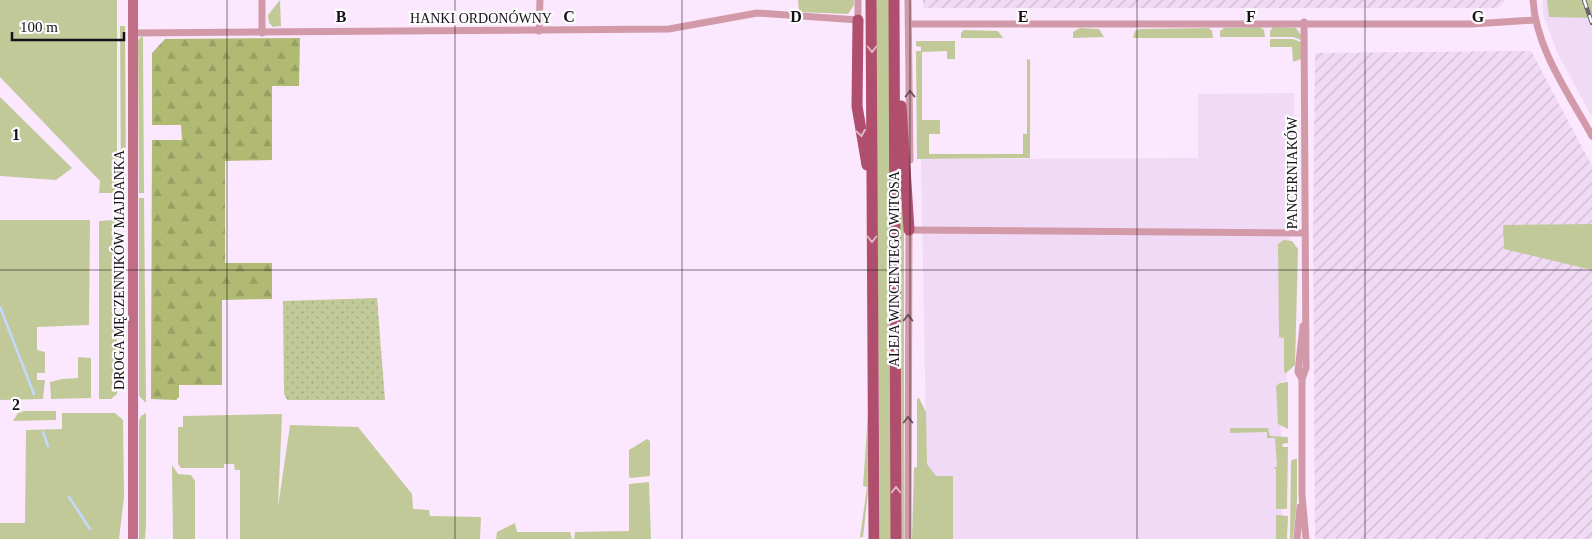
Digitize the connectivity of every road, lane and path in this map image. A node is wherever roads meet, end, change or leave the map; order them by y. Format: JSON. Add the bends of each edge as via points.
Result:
{"nodes":[{"id":1,"x":132,"y":0,"type":"edge"},
{"id":2,"x":262,"y":0,"type":"edge"},
{"id":3,"x":540,"y":0,"type":"edge"},
{"id":4,"x":858,"y":0,"type":"edge"},
{"id":5,"x":871,"y":0,"type":"edge"},
{"id":6,"x":894,"y":0,"type":"edge"},
{"id":7,"x":908,"y":0,"type":"edge"},
{"id":8,"x":1533,"y":0,"type":"edge"},
{"id":9,"x":858,"y":20,"type":"junction"},
{"id":10,"x":1535,"y":20,"type":"junction"},
{"id":11,"x":1304,"y":22,"type":"junction"},
{"id":12,"x":909,"y":24,"type":"junction"},
{"id":13,"x":539,"y":30,"type":"junction"},
{"id":14,"x":262,"y":32,"type":"junction"},
{"id":15,"x":133,"y":33,"type":"junction"},
{"id":16,"x":894,"y":62,"type":"junction"},
{"id":17,"x":1592,"y":136,"type":"edge"},
{"id":18,"x":872,"y":190,"type":"junction"},
{"id":19,"x":908,"y":230,"type":"junction"},
{"id":20,"x":1304,"y":233,"type":"junction"},
{"id":21,"x":872,"y":339,"type":"junction"},
{"id":22,"x":866,"y":407,"type":"dead end"},
{"id":23,"x":1302,"y":494,"type":"junction"},
{"id":24,"x":133,"y":539,"type":"edge"},
{"id":25,"x":874,"y":539,"type":"edge"},
{"id":26,"x":896,"y":539,"type":"edge"},
{"id":27,"x":908,"y":539,"type":"edge"},
{"id":28,"x":1297,"y":539,"type":"edge"},
{"id":29,"x":1306,"y":539,"type":"edge"}],
"edges":[{"from":1,"to":15,"type":"street","name":"DROGA MĘCZENNIKÓW MAJDANKA"},
{"from":2,"to":14,"type":"street"},
{"from":3,"to":13,"type":"street"},
{"from":4,"to":9,"type":"street"},
{"from":5,"to":18,"type":"main road","name":"ALEJA WINCENTEGO WITOSA","one_way":true},
{"from":6,"to":16,"type":"main road","name":"ALEJA WINCENTEGO WITOSA"},
{"from":7,"to":12,"type":"street","name":"ALEJA WINCENTEGO WITOSA"},
{"from":8,"to":10,"type":"street"},
{"from":9,"to":13,"type":"street","name":"HANKI ORDONÓWNY","via":[[757,13],[669,29]]},
{"from":9,"to":18,"type":"main road","one_way":true,"via":[[857,106]]},
{"from":10,"to":11,"type":"street","via":[[1472,24]]},
{"from":10,"to":17,"type":"street","via":[[1546,49]]},
{"from":11,"to":12,"type":"street"},
{"from":11,"to":20,"type":"street","name":"PANCERNIAKÓW"},
{"from":19,"to":12,"type":"street","name":"ALEJA WINCENTEGO WITOSA","one_way":true},
{"from":13,"to":14,"type":"street","name":"HANKI ORDONÓWNY"},
{"from":14,"to":15,"type":"street","name":"HANKI ORDONÓWNY"},
{"from":15,"to":24,"type":"street","name":"DROGA MĘCZENNIKÓW MAJDANKA"},
{"from":16,"to":19,"type":"main road","via":[[902,112]]},
{"from":26,"to":16,"type":"main road","name":"ALEJA WINCENTEGO WITOSA","one_way":true},
{"from":18,"to":21,"type":"main road","name":"ALEJA WINCENTEGO WITOSA","one_way":true},
{"from":19,"to":20,"type":"street"},
{"from":27,"to":19,"type":"street","name":"ALEJA WINCENTEGO WITOSA","one_way":true},
{"from":20,"to":23,"type":"street","name":"PANCERNIAKÓW","via":[[1306,368],[1302,379]]},
{"from":21,"to":22,"type":"main road"},
{"from":21,"to":25,"type":"main road","name":"ALEJA WINCENTEGO WITOSA"},
{"from":23,"to":28,"type":"street","name":"PANCERNIAKÓW"},
{"from":23,"to":29,"type":"street","name":"PANCERNIAKÓW"}]}
